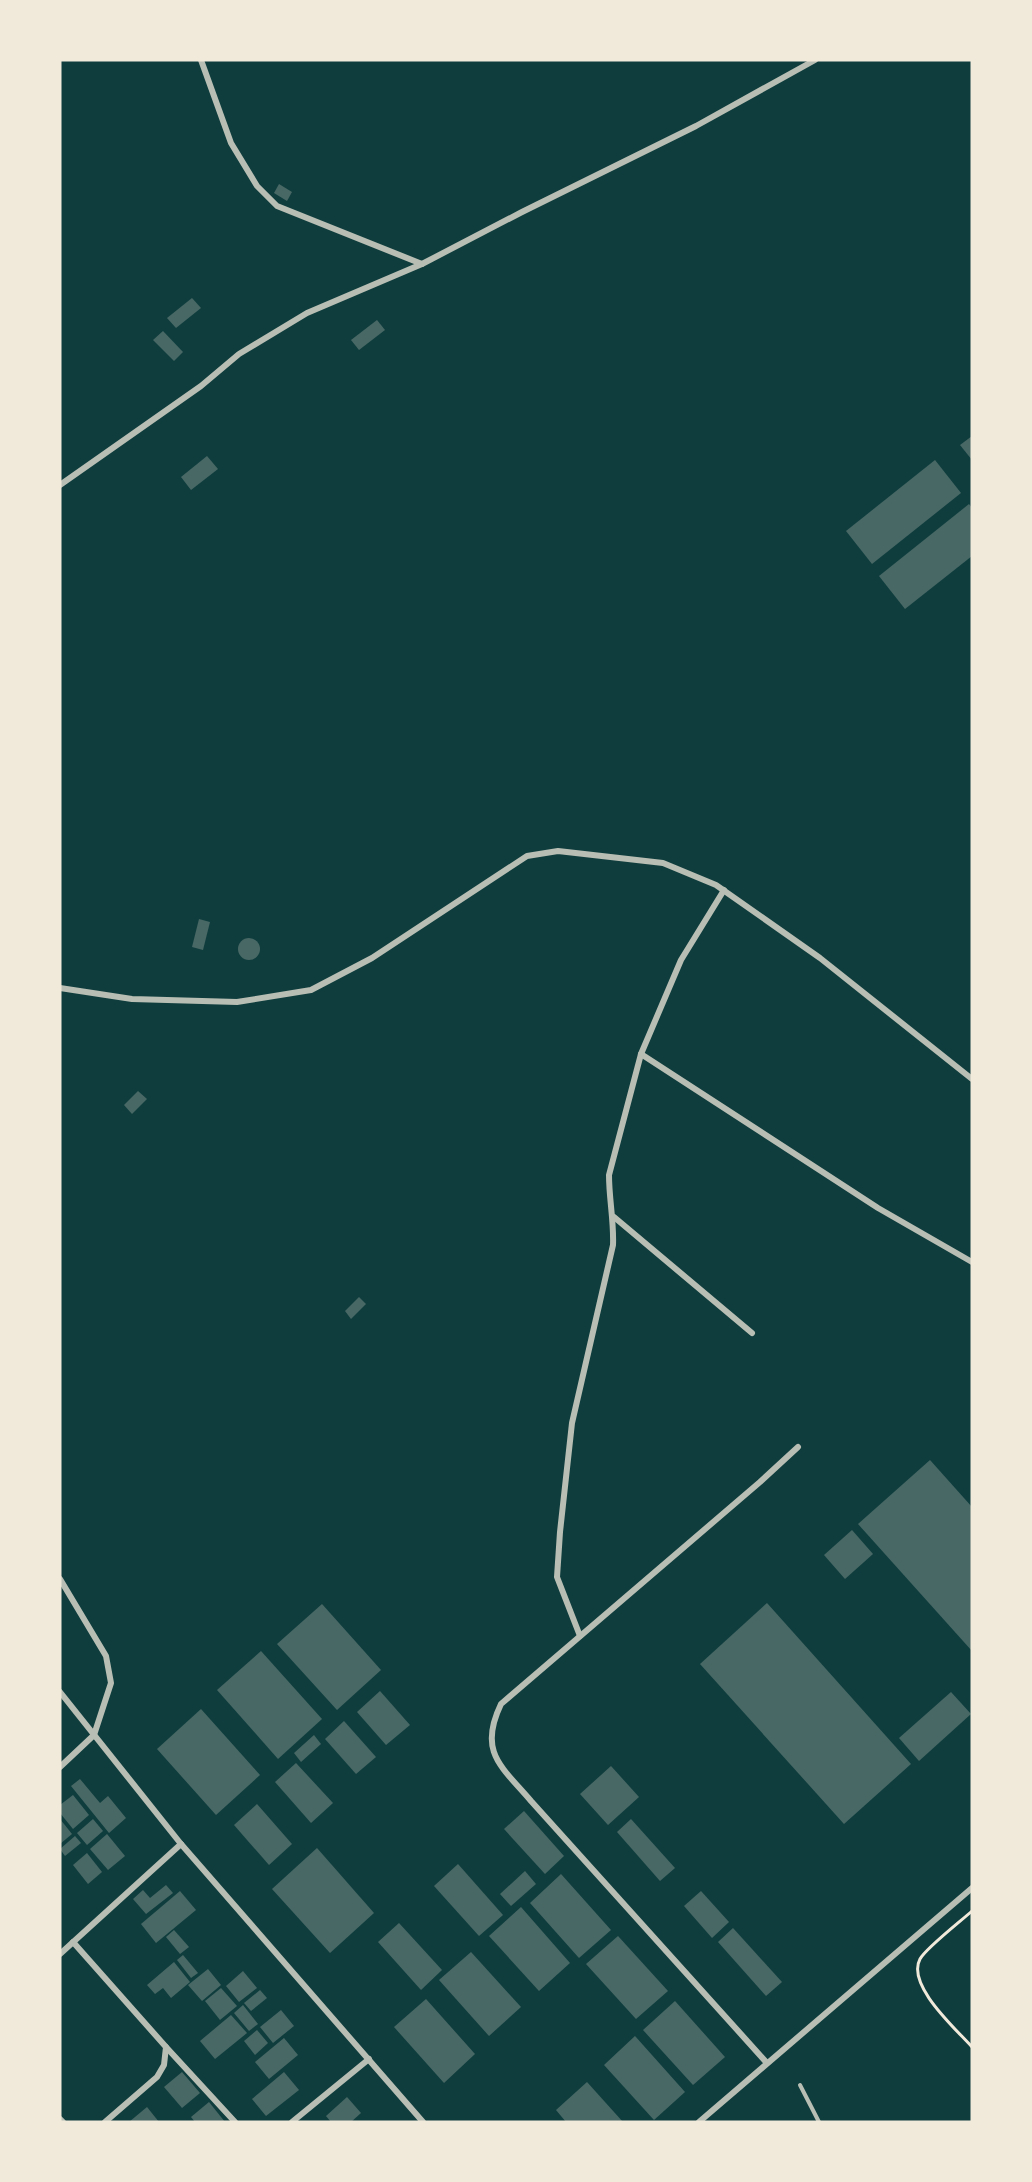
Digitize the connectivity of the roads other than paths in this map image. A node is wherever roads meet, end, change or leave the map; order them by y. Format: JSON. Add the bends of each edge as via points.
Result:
{"nodes":[{"id":1,"x":201,"y":60,"type":"edge"},
{"id":2,"x":815,"y":60,"type":"edge"},
{"id":3,"x":422,"y":264,"type":"junction"},
{"id":4,"x":60,"y":485,"type":"edge"},
{"id":5,"x":723,"y":890,"type":"junction"},
{"id":6,"x":60,"y":988,"type":"edge"},
{"id":7,"x":641,"y":1054,"type":"junction"},
{"id":8,"x":972,"y":1079,"type":"edge"},
{"id":9,"x":614,"y":1217,"type":"junction"},
{"id":10,"x":972,"y":1263,"type":"edge"},
{"id":11,"x":752,"y":1334,"type":"dead end"},
{"id":12,"x":798,"y":1447,"type":"dead end"},
{"id":13,"x":60,"y":1579,"type":"edge"},
{"id":14,"x":580,"y":1636,"type":"junction"},
{"id":15,"x":60,"y":1692,"type":"edge"},
{"id":16,"x":94,"y":1735,"type":"junction"},
{"id":17,"x":60,"y":1767,"type":"edge"},
{"id":18,"x":181,"y":1844,"type":"junction"},
{"id":19,"x":972,"y":1887,"type":"edge"},
{"id":20,"x":73,"y":1942,"type":"junction"},
{"id":21,"x":60,"y":1954,"type":"edge"},
{"id":22,"x":166,"y":2047,"type":"junction"},
{"id":23,"x":369,"y":2059,"type":"junction"},
{"id":24,"x":767,"y":2063,"type":"junction"},
{"id":25,"x":800,"y":2085,"type":"dead end"},
{"id":26,"x":105,"y":2122,"type":"edge"},
{"id":27,"x":235,"y":2122,"type":"edge"},
{"id":28,"x":292,"y":2122,"type":"edge"},
{"id":29,"x":423,"y":2122,"type":"edge"},
{"id":30,"x":699,"y":2122,"type":"edge"},
{"id":31,"x":819,"y":2122,"type":"edge"}],
"edges":[{"from":1,"to":3,"type":"street","via":[[231,143],[257,186],[278,206]]},
{"from":2,"to":3,"type":"street","via":[[696,126]]},
{"from":3,"to":4,"type":"street","via":[[307,313],[249,349]]},
{"from":5,"to":6,"type":"street","via":[[663,863],[558,852],[527,856],[372,958],[311,990],[237,1002],[132,999]]},
{"from":5,"to":7,"type":"street","via":[[681,960]]},
{"from":5,"to":8,"type":"street","via":[[820,958]]},
{"from":7,"to":9,"type":"street","via":[[609,1175]]},
{"from":7,"to":10,"type":"street","via":[[878,1208]]},
{"from":9,"to":11,"type":"street"},
{"from":9,"to":14,"type":"street","via":[[613,1245],[572,1423],[557,1577]]},
{"from":12,"to":14,"type":"street"},
{"from":13,"to":16,"type":"street","via":[[106,1656],[111,1683]]},
{"from":14,"to":24,"type":"street","via":[[501,1704],[492,1723],[490,1744],[499,1764]]},
{"from":15,"to":16,"type":"street"},
{"from":16,"to":17,"type":"street"},
{"from":16,"to":18,"type":"street"},
{"from":18,"to":20,"type":"street"},
{"from":18,"to":23,"type":"street"},
{"from":19,"to":24,"type":"street"},
{"from":20,"to":21,"type":"street"},
{"from":20,"to":22,"type":"street"},
{"from":22,"to":26,"type":"street","via":[[157,2077]]},
{"from":22,"to":27,"type":"street"},
{"from":23,"to":28,"type":"street"},
{"from":23,"to":29,"type":"street"},
{"from":24,"to":30,"type":"street"},
{"from":25,"to":31,"type":"lane"}]}
